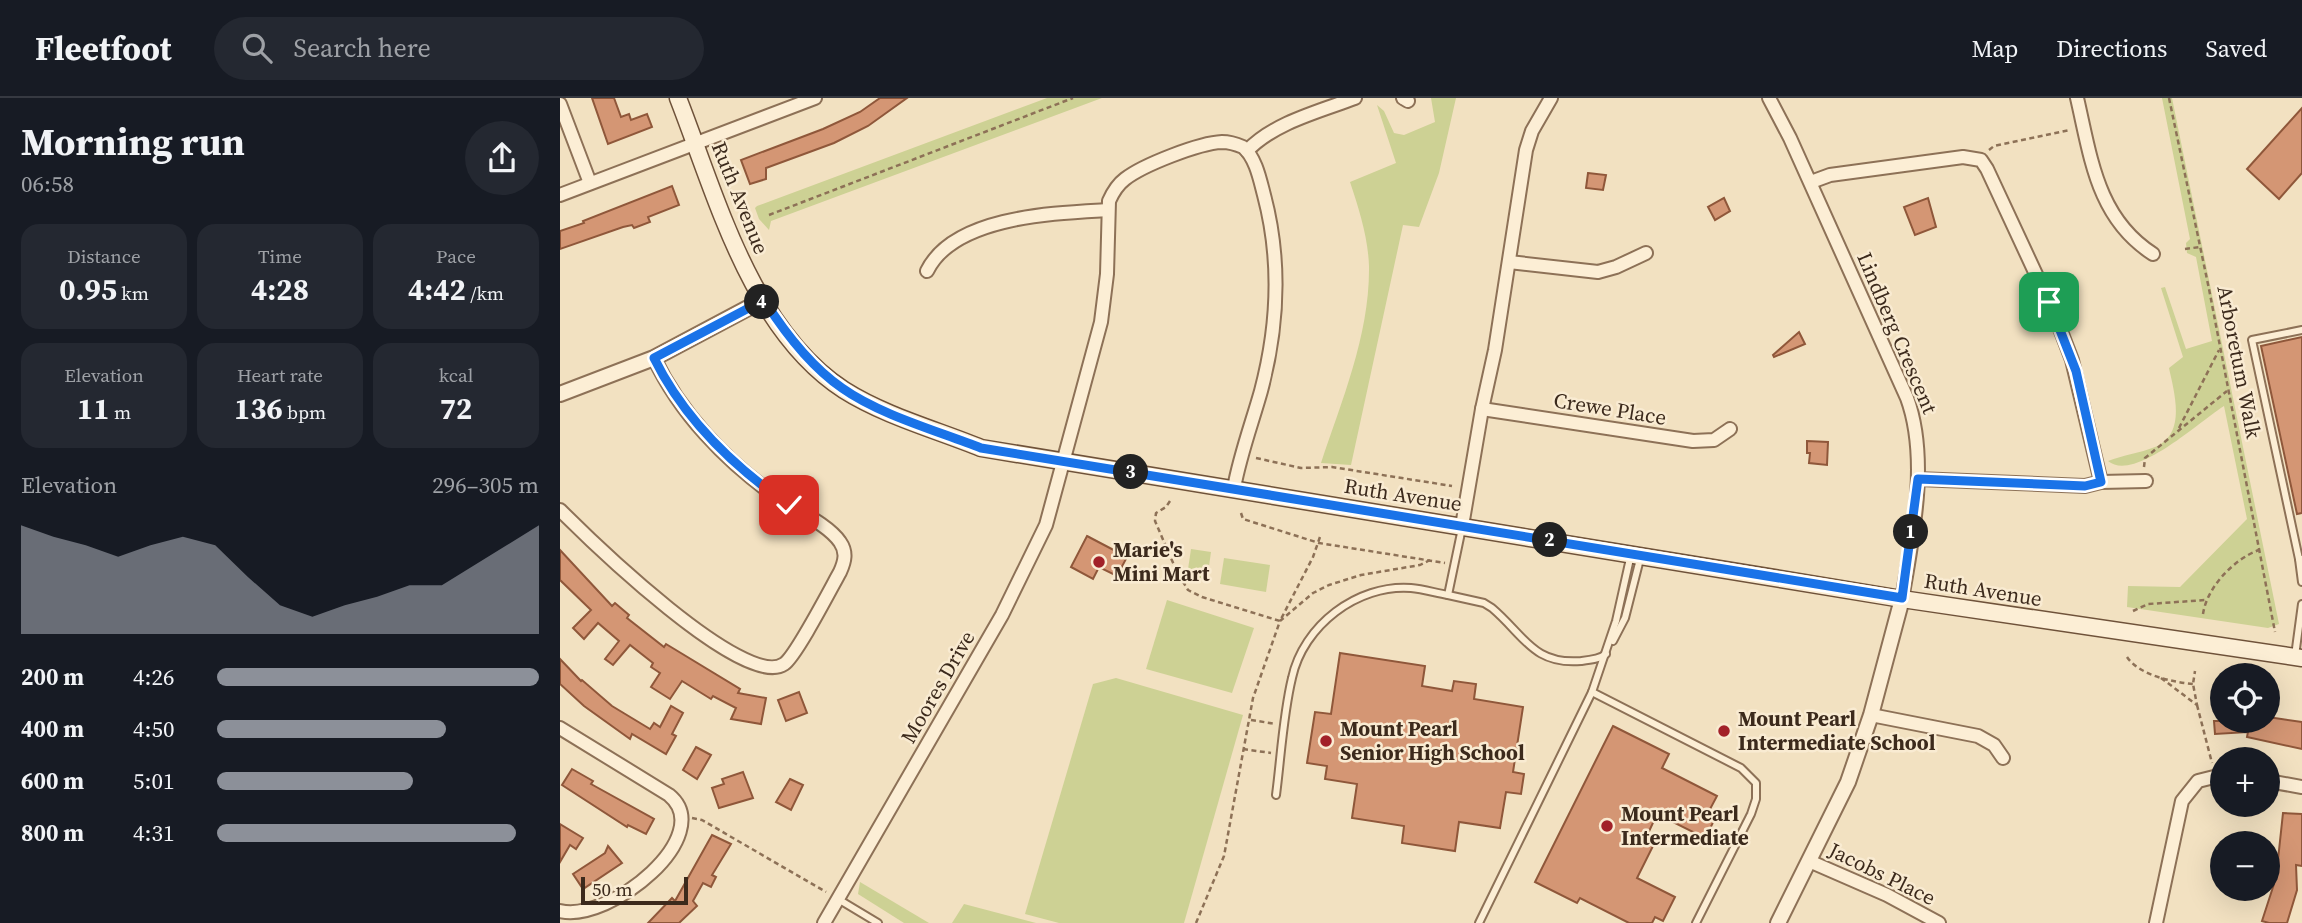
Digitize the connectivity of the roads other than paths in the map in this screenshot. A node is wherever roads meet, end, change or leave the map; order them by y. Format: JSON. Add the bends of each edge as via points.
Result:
{"nodes":[{"id":1,"x":678,"y":98,"type":"edge"},
{"id":2,"x":815,"y":98,"type":"edge"},
{"id":3,"x":1354,"y":98,"type":"edge"},
{"id":4,"x":1551,"y":98,"type":"edge"},
{"id":5,"x":1769,"y":98,"type":"edge"},
{"id":6,"x":2077,"y":98,"type":"edge"},
{"id":7,"x":560,"y":104,"type":"edge"},
{"id":8,"x":696,"y":144,"type":"junction"},
{"id":9,"x":1247,"y":151,"type":"junction"},
{"id":10,"x":1811,"y":182,"type":"junction"},
{"id":11,"x":590,"y":183,"type":"junction"},
{"id":12,"x":560,"y":195,"type":"edge"},
{"id":13,"x":1108,"y":210,"type":"junction"},
{"id":14,"x":1646,"y":253,"type":"dead end"},
{"id":15,"x":2153,"y":254,"type":"dead end"},
{"id":16,"x":1509,"y":261,"type":"junction"},
{"id":17,"x":927,"y":271,"type":"dead end"},
{"id":18,"x":764,"y":300,"type":"junction"},
{"id":19,"x":2302,"y":330,"type":"edge"},
{"id":20,"x":654,"y":358,"type":"junction"},
{"id":21,"x":560,"y":394,"type":"edge"},
{"id":22,"x":1482,"y":409,"type":"junction"},
{"id":23,"x":1730,"y":429,"type":"dead end"},
{"id":24,"x":1064,"y":462,"type":"junction"},
{"id":25,"x":1918,"y":479,"type":"junction"},
{"id":26,"x":2146,"y":481,"type":"road end"},
{"id":27,"x":2101,"y":482,"type":"junction"},
{"id":28,"x":1234,"y":488,"type":"junction"},
{"id":29,"x":560,"y":510,"type":"edge"},
{"id":30,"x":1462,"y":526,"type":"junction"},
{"id":31,"x":1636,"y":554,"type":"junction"},
{"id":32,"x":2301,"y":559,"type":"edge"},
{"id":33,"x":2302,"y":579,"type":"edge"},
{"id":34,"x":1448,"y":596,"type":"junction"},
{"id":35,"x":1902,"y":598,"type":"junction"},
{"id":36,"x":2302,"y":604,"type":"edge"},
{"id":37,"x":1605,"y":656,"type":"junction"},
{"id":38,"x":2299,"y":658,"type":"edge"},
{"id":39,"x":1592,"y":692,"type":"junction"},
{"id":40,"x":1871,"y":715,"type":"junction"},
{"id":41,"x":560,"y":728,"type":"edge"},
{"id":42,"x":2003,"y":758,"type":"dead end"},
{"id":43,"x":2210,"y":777,"type":"edge"},
{"id":44,"x":2280,"y":784,"type":"edge"},
{"id":45,"x":2302,"y":787,"type":"edge"},
{"id":46,"x":1276,"y":795,"type":"dead end"},
{"id":47,"x":1809,"y":861,"type":"junction"},
{"id":48,"x":833,"y":896,"type":"junction"},
{"id":49,"x":560,"y":911,"type":"edge"},
{"id":50,"x":824,"y":923,"type":"edge"},
{"id":51,"x":878,"y":923,"type":"edge"},
{"id":52,"x":1479,"y":923,"type":"edge"},
{"id":53,"x":1696,"y":923,"type":"edge"},
{"id":54,"x":1778,"y":923,"type":"edge"},
{"id":55,"x":1939,"y":923,"type":"edge"},
{"id":56,"x":2156,"y":923,"type":"edge"}],
"edges":[{"from":1,"to":8,"type":"main road","name":"Ruth Avenue"},
{"from":2,"to":8,"type":"street"},
{"from":3,"to":9,"type":"street","via":[[1280,129]]},
{"from":4,"to":16,"type":"street","via":[[1528,140]]},
{"from":5,"to":10,"type":"street","name":"Lindberg Crescent"},
{"from":6,"to":15,"type":"street","via":[[2098,186],[2111,214],[2130,237]]},
{"from":7,"to":11,"type":"street"},
{"from":8,"to":11,"type":"street"},
{"from":8,"to":18,"type":"main road","name":"Ruth Avenue","via":[[732,238]]},
{"from":9,"to":13,"type":"street","via":[[1237,144],[1214,143],[1148,167],[1122,181],[1112,193]]},
{"from":9,"to":28,"type":"street","via":[[1269,217],[1276,305],[1267,366]]},
{"from":10,"to":25,"type":"street","name":"Lindberg Crescent","via":[[1910,405],[1918,439]]},
{"from":10,"to":27,"type":"street","via":[[1830,175],[1963,157],[1980,160],[2069,350]]},
{"from":11,"to":12,"type":"street"},
{"from":13,"to":17,"type":"street","via":[[1008,220],[945,247]]},
{"from":13,"to":24,"type":"street","name":"Moores Drive","via":[[1101,322]]},
{"from":14,"to":16,"type":"street","via":[[1598,272]]},
{"from":16,"to":22,"type":"street"},
{"from":18,"to":20,"type":"street"},
{"from":18,"to":24,"type":"main road","name":"Ruth Avenue","via":[[801,351],[845,390],[981,448]]},
{"from":19,"to":32,"type":"lane","via":[[2252,340]]},
{"from":20,"to":21,"type":"street"},
{"from":20,"to":29,"type":"street","via":[[680,402],[726,454],[842,545],[845,558],[840,572],[790,658],[780,666],[760,667],[696,629],[637,584]]},
{"from":22,"to":23,"type":"street","name":"Crewe Place","via":[[1693,441],[1714,440]]},
{"from":22,"to":30,"type":"street"},
{"from":24,"to":28,"type":"main road","name":"Ruth Avenue"},
{"from":24,"to":48,"type":"street","name":"Moores Drive","via":[[1050,514],[1024,573]]},
{"from":25,"to":27,"type":"street","via":[[2085,486]]},
{"from":25,"to":35,"type":"street","name":"Lindberg Crescent"},
{"from":26,"to":27,"type":"street"},
{"from":28,"to":30,"type":"main road","name":"Ruth Avenue"},
{"from":30,"to":31,"type":"main road","name":"Ruth Avenue"},
{"from":30,"to":34,"type":"lane"},
{"from":31,"to":35,"type":"main road","name":"Ruth Avenue"},
{"from":31,"to":37,"type":"lane","via":[[1625,618]]},
{"from":32,"to":33,"type":"lane"},
{"from":34,"to":37,"type":"lane","via":[[1492,608],[1544,657],[1570,662]]},
{"from":34,"to":46,"type":"lane","via":[[1410,588],[1381,590],[1350,602],[1318,626],[1292,677]]},
{"from":35,"to":38,"type":"main road","name":"Ruth Avenue"},
{"from":35,"to":40,"type":"street"},
{"from":36,"to":38,"type":"lane"},
{"from":37,"to":39,"type":"lane"},
{"from":39,"to":52,"type":"lane"},
{"from":39,"to":53,"type":"lane","via":[[1741,768],[1756,783],[1751,814]]},
{"from":40,"to":42,"type":"street","via":[[1978,736],[1994,745]]},
{"from":40,"to":47,"type":"street","via":[[1848,782]]},
{"from":41,"to":49,"type":"street","via":[[669,795],[682,815],[674,848],[628,895],[587,915]]},
{"from":43,"to":56,"type":"street","via":[[2197,781],[2182,801]]},
{"from":44,"to":45,"type":"street"},
{"from":47,"to":54,"type":"street"},
{"from":47,"to":55,"type":"street","name":"Jacobs Place"},
{"from":48,"to":50,"type":"street","name":"Moores Drive"},
{"from":48,"to":51,"type":"lane"}]}
